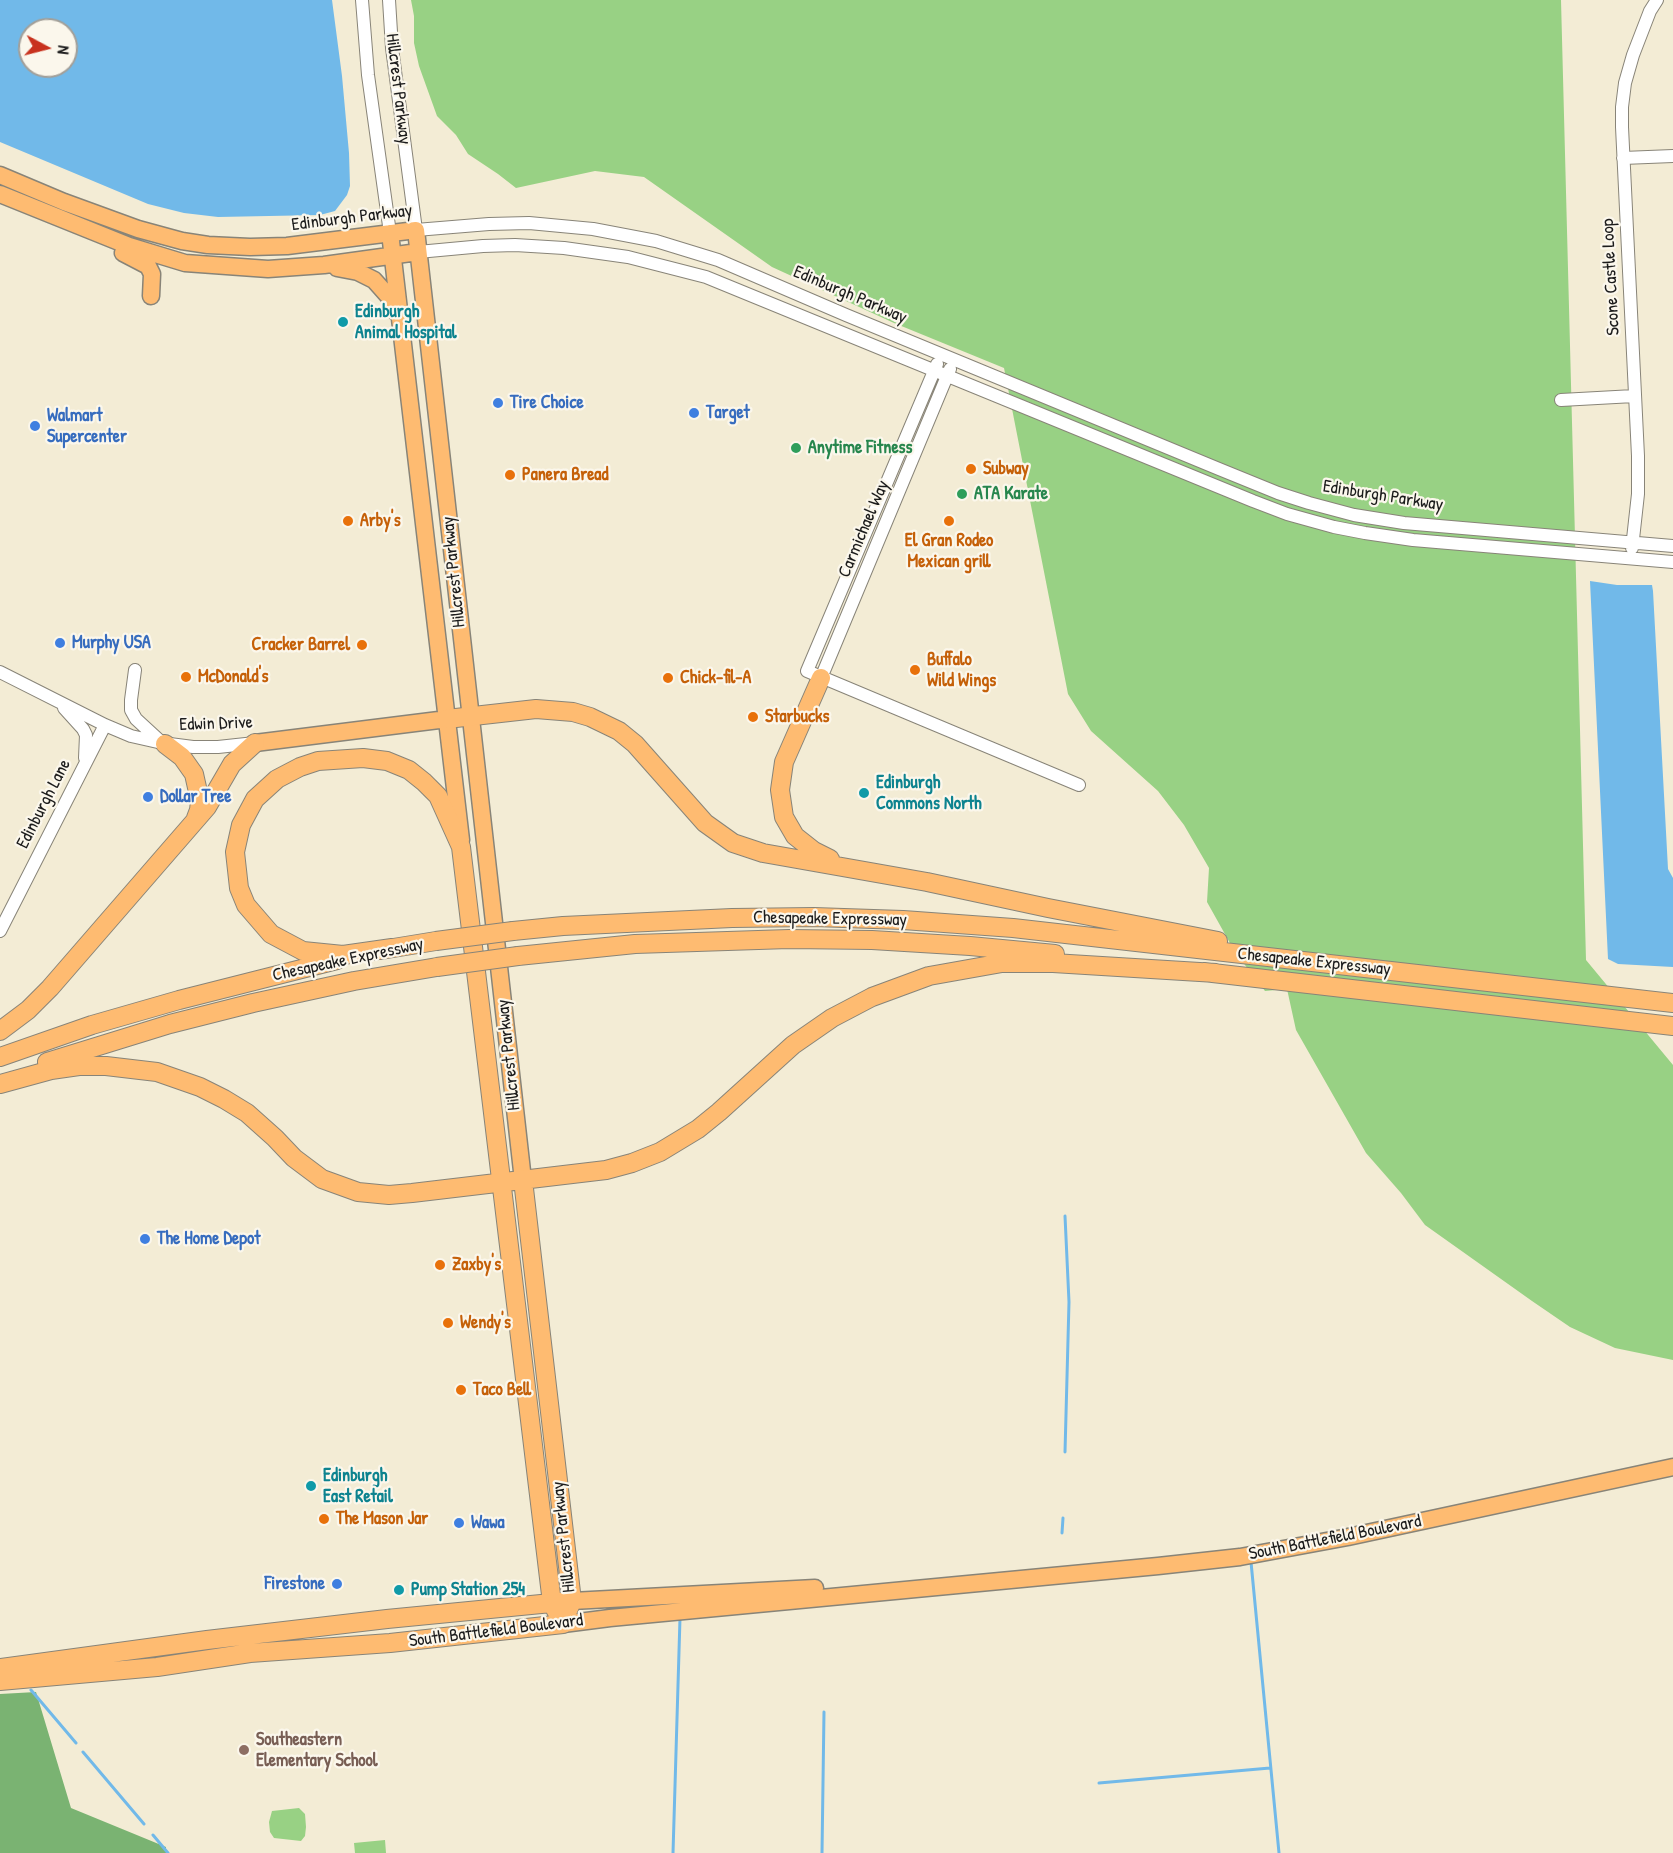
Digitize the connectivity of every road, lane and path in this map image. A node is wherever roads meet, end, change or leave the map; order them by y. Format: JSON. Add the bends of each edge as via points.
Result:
{"nodes":[{"id":1,"x":362,"y":0,"type":"edge"},
{"id":2,"x":389,"y":0,"type":"edge"},
{"id":3,"x":1657,"y":0,"type":"edge"},
{"id":4,"x":1673,"y":156,"type":"edge"},
{"id":5,"x":1623,"y":158,"type":"junction"},
{"id":6,"x":0,"y":175,"type":"edge"},
{"id":7,"x":0,"y":194,"type":"edge"},
{"id":8,"x":49,"y":214,"type":"junction"},
{"id":9,"x":416,"y":230,"type":"junction"},
{"id":10,"x":390,"y":233,"type":"junction"},
{"id":11,"x":208,"y":245,"type":"junction"},
{"id":12,"x":418,"y":252,"type":"junction"},
{"id":13,"x":393,"y":255,"type":"junction"},
{"id":14,"x":173,"y":259,"type":"junction"},
{"id":15,"x":324,"y":265,"type":"junction"},
{"id":16,"x":151,"y":296,"type":"dead end"},
{"id":17,"x":403,"y":339,"type":"junction"},
{"id":18,"x":941,"y":355,"type":"junction"},
{"id":19,"x":954,"y":360,"type":"junction"},
{"id":20,"x":934,"y":370,"type":"junction"},
{"id":21,"x":947,"y":375,"type":"junction"},
{"id":22,"x":1634,"y":396,"type":"junction"},
{"id":23,"x":1561,"y":400,"type":"dead end"},
{"id":24,"x":1632,"y":542,"type":"junction"},
{"id":25,"x":1673,"y":546,"type":"edge"},
{"id":26,"x":1630,"y":558,"type":"junction"},
{"id":27,"x":1673,"y":561,"type":"edge"},
{"id":28,"x":135,"y":670,"type":"dead end"},
{"id":29,"x":0,"y":672,"type":"edge"},
{"id":30,"x":814,"y":675,"type":"junction"},
{"id":31,"x":60,"y":703,"type":"junction"},
{"id":32,"x":470,"y":716,"type":"junction"},
{"id":33,"x":447,"y":719,"type":"junction"},
{"id":34,"x":105,"y":726,"type":"junction"},
{"id":35,"x":164,"y":743,"type":"junction"},
{"id":36,"x":255,"y":743,"type":"junction"},
{"id":37,"x":84,"y":767,"type":"junction"},
{"id":38,"x":1079,"y":785,"type":"dead end"},
{"id":39,"x":195,"y":822,"type":"junction"},
{"id":40,"x":461,"y":847,"type":"junction"},
{"id":41,"x":848,"y":868,"type":"junction"},
{"id":42,"x":0,"y":931,"type":"edge"},
{"id":43,"x":392,"y":948,"type":"junction"},
{"id":44,"x":1337,"y":964,"type":"junction"},
{"id":45,"x":1216,"y":973,"type":"junction"},
{"id":46,"x":1673,"y":1003,"type":"edge"},
{"id":47,"x":1673,"y":1026,"type":"edge"},
{"id":48,"x":0,"y":1030,"type":"edge"},
{"id":49,"x":0,"y":1057,"type":"edge"},
{"id":50,"x":0,"y":1079,"type":"edge"},
{"id":51,"x":0,"y":1084,"type":"edge"},
{"id":52,"x":523,"y":1180,"type":"junction"},
{"id":53,"x":500,"y":1182,"type":"junction"},
{"id":54,"x":1673,"y":1467,"type":"edge"},
{"id":55,"x":993,"y":1581,"type":"junction"},
{"id":56,"x":572,"y":1601,"type":"junction"},
{"id":57,"x":552,"y":1603,"type":"junction"},
{"id":58,"x":563,"y":1624,"type":"junction"},
{"id":59,"x":0,"y":1668,"type":"edge"},
{"id":60,"x":0,"y":1681,"type":"edge"}],
"edges":[{"from":1,"to":10,"type":"street","name":"Hillcrest Parkway"},
{"from":2,"to":9,"type":"street","name":"Hillcrest Parkway"},
{"from":3,"to":5,"type":"street","name":"Scone Castle Loop","via":[[1640,34],[1625,83]]},
{"from":4,"to":5,"type":"street"},
{"from":5,"to":22,"type":"street","name":"Scone Castle Loop"},
{"from":6,"to":11,"type":"main road","name":"Edinburgh Parkway","via":[[138,229]]},
{"from":7,"to":8,"type":"main road","name":"Edinburgh Parkway"},
{"from":8,"to":14,"type":"main road","name":"Edinburgh Parkway"},
{"from":8,"to":16,"type":"main road","via":[[148,266],[153,274]]},
{"from":9,"to":10,"type":"main road","name":"Edinburgh Parkway"},
{"from":9,"to":12,"type":"main road","name":"Hillcrest Parkway"},
{"from":9,"to":18,"type":"street","name":"Edinburgh Parkway","via":[[537,224],[656,241],[718,260]]},
{"from":10,"to":11,"type":"main road","name":"Edinburgh Parkway","via":[[278,247]]},
{"from":10,"to":13,"type":"main road","name":"Hillcrest Parkway"},
{"from":11,"to":14,"type":"main road"},
{"from":12,"to":13,"type":"main road","name":"Edinburgh Parkway"},
{"from":12,"to":20,"type":"street","name":"Edinburgh Parkway","via":[[548,246],[644,261],[721,283]]},
{"from":12,"to":32,"type":"main road","name":"Hillcrest Parkway"},
{"from":13,"to":15,"type":"main road","name":"Edinburgh Parkway"},
{"from":13,"to":17,"type":"main road","name":"Hillcrest Parkway"},
{"from":14,"to":15,"type":"main road","name":"Edinburgh Parkway","via":[[217,267]]},
{"from":15,"to":17,"type":"main road","via":[[366,275],[383,288],[395,309]]},
{"from":17,"to":33,"type":"main road","name":"Hillcrest Parkway"},
{"from":18,"to":19,"type":"street","name":"Edinburgh Parkway"},
{"from":18,"to":20,"type":"street","name":"Carmichael Way"},
{"from":19,"to":21,"type":"street","name":"Carmichael Way"},
{"from":19,"to":24,"type":"street","name":"Edinburgh Parkway","via":[[1263,487],[1332,510],[1404,523]]},
{"from":20,"to":21,"type":"street","name":"Edinburgh Parkway"},
{"from":20,"to":30,"type":"street","name":"Carmichael Way"},
{"from":21,"to":26,"type":"street","name":"Edinburgh Parkway","via":[[1253,501],[1318,523],[1397,538]]},
{"from":21,"to":30,"type":"street","name":"Carmichael Way"},
{"from":22,"to":23,"type":"street"},
{"from":22,"to":24,"type":"street","name":"Scone Castle Loop","via":[[1638,475]]},
{"from":24,"to":25,"type":"street","name":"Edinburgh Parkway"},
{"from":24,"to":26,"type":"street","name":"Scone Castle Loop"},
{"from":26,"to":27,"type":"street","name":"Edinburgh Parkway"},
{"from":28,"to":35,"type":"street","via":[[131,710]]},
{"from":29,"to":31,"type":"street","name":"Edwin Drive"},
{"from":30,"to":38,"type":"street"},
{"from":30,"to":41,"type":"highway","via":[[784,762],[780,789],[784,817],[795,836],[814,852]]},
{"from":31,"to":34,"type":"street","name":"Edwin Drive"},
{"from":31,"to":37,"type":"street","via":[[86,735]]},
{"from":32,"to":33,"type":"highway"},
{"from":32,"to":41,"type":"highway","via":[[536,709],[573,712],[606,723],[635,744],[705,823],[733,843],[763,853]]},
{"from":32,"to":52,"type":"main road","name":"Hillcrest Parkway"},
{"from":33,"to":36,"type":"main road","name":"Edwin Drive"},
{"from":33,"to":40,"type":"main road","name":"Hillcrest Parkway"},
{"from":34,"to":35,"type":"street","name":"Edwin Drive"},
{"from":34,"to":37,"type":"street","name":"Edinburgh Lane"},
{"from":35,"to":36,"type":"street","name":"Edwin Drive","via":[[209,747]]},
{"from":35,"to":39,"type":"highway","via":[[182,757],[194,774],[200,801]]},
{"from":36,"to":39,"type":"highway","via":[[232,764]]},
{"from":37,"to":42,"type":"street","name":"Edinburgh Lane"},
{"from":39,"to":48,"type":"highway","via":[[50,988]]},
{"from":40,"to":43,"type":"highway","via":[[438,796],[409,770],[387,761],[318,761],[277,779],[255,799],[241,825],[235,852],[239,888],[246,905],[271,934],[303,951],[343,955]]},
{"from":40,"to":53,"type":"highway","name":"Hillcrest Parkway"},
{"from":41,"to":44,"type":"highway"},
{"from":43,"to":44,"type":"highway","name":"Chesapeake Expressway","bridge":true,"via":[[575,925],[814,917],[1003,927]]},
{"from":43,"to":49,"type":"highway","name":"Chesapeake Expressway","via":[[179,1000]]},
{"from":44,"to":46,"type":"highway","name":"Chesapeake Expressway"},
{"from":45,"to":47,"type":"highway","name":"Chesapeake Expressway"},
{"from":45,"to":50,"type":"highway","name":"Chesapeake Expressway","bridge":true,"via":[[1030,951],[860,940],[635,944],[518,956],[354,981],[170,1024]]},
{"from":45,"to":52,"type":"highway","via":[[1002,963],[920,979],[832,1018],[794,1045],[698,1129],[660,1152],[606,1170]]},
{"from":51,"to":53,"type":"highway","via":[[79,1066],[143,1070],[181,1079],[225,1099],[260,1124],[313,1174],[345,1188],[389,1195]]},
{"from":52,"to":53,"type":"highway"},
{"from":52,"to":56,"type":"highway","name":"Hillcrest Parkway"},
{"from":53,"to":57,"type":"highway","name":"Hillcrest Parkway"},
{"from":54,"to":55,"type":"main road","name":"South Battlefield Boulevard","via":[[1240,1557]]},
{"from":55,"to":56,"type":"main road","name":"South Battlefield Boulevard"},
{"from":55,"to":58,"type":"main road","name":"South Battlefield Boulevard"},
{"from":56,"to":57,"type":"highway","name":"South Battlefield Boulevard"},
{"from":56,"to":58,"type":"highway","name":"Hillcrest Parkway"},
{"from":57,"to":58,"type":"highway","name":"Hillcrest Parkway"},
{"from":57,"to":59,"type":"highway","name":"South Battlefield Boulevard","via":[[207,1640]]},
{"from":58,"to":60,"type":"highway","name":"South Battlefield Boulevard"}]}
